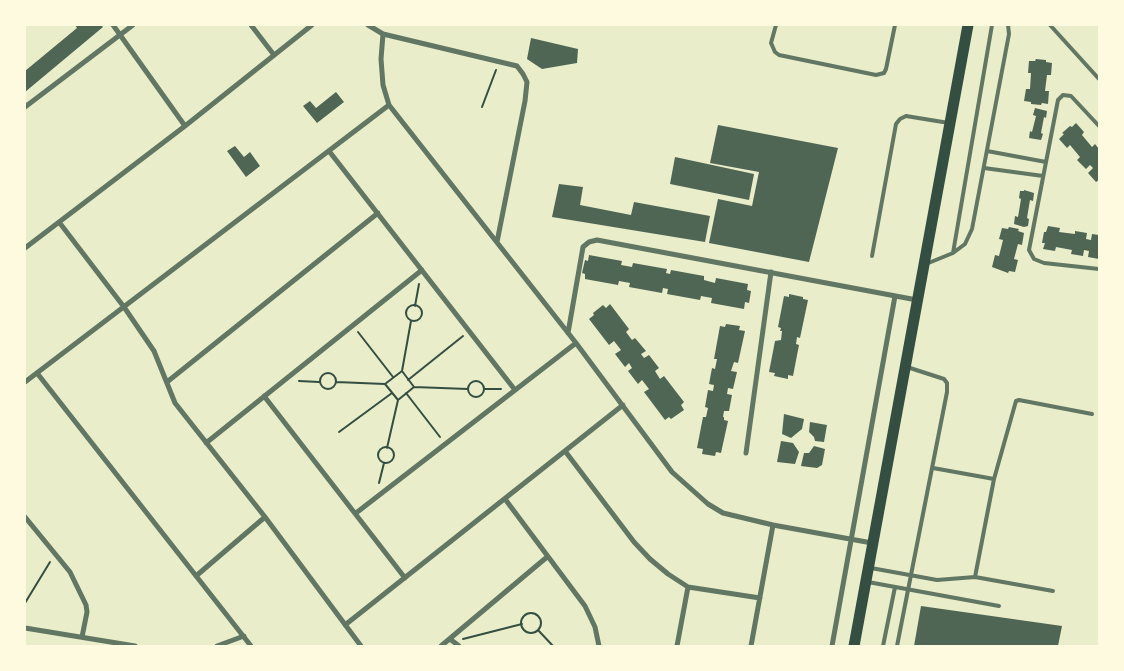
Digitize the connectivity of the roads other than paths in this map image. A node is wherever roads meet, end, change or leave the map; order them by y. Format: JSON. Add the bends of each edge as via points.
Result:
{"nodes":[{"id":1,"x":112,"y":25,"type":"edge"},
{"id":2,"x":133,"y":25,"type":"edge"},
{"id":3,"x":251,"y":25,"type":"edge"},
{"id":4,"x":312,"y":25,"type":"edge"},
{"id":5,"x":368,"y":25,"type":"edge"},
{"id":6,"x":776,"y":25,"type":"edge"},
{"id":7,"x":895,"y":25,"type":"edge"},
{"id":8,"x":968,"y":25,"type":"edge"},
{"id":9,"x":992,"y":25,"type":"edge"},
{"id":10,"x":1008,"y":25,"type":"edge"},
{"id":11,"x":1050,"y":25,"type":"edge"},
{"id":12,"x":382,"y":34,"type":"junction"},
{"id":13,"x":120,"y":35,"type":"junction"},
{"id":14,"x":274,"y":55,"type":"junction"},
{"id":15,"x":1099,"y":79,"type":"edge"},
{"id":16,"x":389,"y":105,"type":"junction"},
{"id":17,"x":25,"y":108,"type":"edge"},
{"id":18,"x":950,"y":123,"type":"junction"},
{"id":19,"x":185,"y":126,"type":"junction"},
{"id":20,"x":1099,"y":126,"type":"edge"},
{"id":21,"x":329,"y":151,"type":"junction"},
{"id":22,"x":987,"y":151,"type":"junction"},
{"id":23,"x":1046,"y":162,"type":"junction"},
{"id":24,"x":984,"y":168,"type":"junction"},
{"id":25,"x":1043,"y":176,"type":"junction"},
{"id":26,"x":378,"y":213,"type":"junction"},
{"id":27,"x":59,"y":222,"type":"junction"},
{"id":28,"x":497,"y":242,"type":"junction"},
{"id":29,"x":25,"y":248,"type":"edge"},
{"id":30,"x":952,"y":253,"type":"junction"},
{"id":31,"x":872,"y":256,"type":"dead end"},
{"id":32,"x":924,"y":265,"type":"junction"},
{"id":33,"x":1099,"y":269,"type":"edge"},
{"id":34,"x":422,"y":270,"type":"junction"},
{"id":35,"x":771,"y":272,"type":"junction"},
{"id":36,"x":895,"y":296,"type":"junction"},
{"id":37,"x":918,"y":300,"type":"junction"},
{"id":38,"x":124,"y":307,"type":"junction"},
{"id":39,"x":568,"y":333,"type":"junction"},
{"id":40,"x":576,"y":342,"type":"junction"},
{"id":41,"x":905,"y":366,"type":"junction"},
{"id":42,"x":37,"y":373,"type":"junction"},
{"id":43,"x":25,"y":382,"type":"edge"},
{"id":44,"x":166,"y":382,"type":"junction"},
{"id":45,"x":515,"y":390,"type":"junction"},
{"id":46,"x":264,"y":396,"type":"junction"},
{"id":47,"x":623,"y":405,"type":"junction"},
{"id":48,"x":1092,"y":414,"type":"dead end"},
{"id":49,"x":206,"y":443,"type":"junction"},
{"id":50,"x":565,"y":451,"type":"junction"},
{"id":51,"x":746,"y":453,"type":"dead end"},
{"id":52,"x":933,"y":468,"type":"junction"},
{"id":53,"x":994,"y":479,"type":"junction"},
{"id":54,"x":504,"y":499,"type":"junction"},
{"id":55,"x":356,"y":513,"type":"junction"},
{"id":56,"x":25,"y":517,"type":"edge"},
{"id":57,"x":265,"y":517,"type":"junction"},
{"id":58,"x":773,"y":525,"type":"junction"},
{"id":59,"x":851,"y":539,"type":"junction"},
{"id":60,"x":872,"y":543,"type":"junction"},
{"id":61,"x":547,"y":557,"type":"junction"},
{"id":62,"x":868,"y":568,"type":"junction"},
{"id":63,"x":911,"y":575,"type":"junction"},
{"id":64,"x":196,"y":576,"type":"junction"},
{"id":65,"x":975,"y":577,"type":"junction"},
{"id":66,"x":405,"y":578,"type":"junction"},
{"id":67,"x":865,"y":582,"type":"junction"},
{"id":68,"x":688,"y":587,"type":"junction"},
{"id":69,"x":895,"y":587,"type":"junction"},
{"id":70,"x":908,"y":589,"type":"junction"},
{"id":71,"x":1054,"y":591,"type":"dead end"},
{"id":72,"x":760,"y":598,"type":"junction"},
{"id":73,"x":999,"y":606,"type":"dead end"},
{"id":74,"x":345,"y":625,"type":"junction"},
{"id":75,"x":25,"y":628,"type":"edge"},
{"id":76,"x":244,"y":636,"type":"junction"},
{"id":77,"x":82,"y":637,"type":"junction"},
{"id":78,"x":451,"y":640,"type":"junction"},
{"id":79,"x":135,"y":646,"type":"edge"},
{"id":80,"x":217,"y":646,"type":"edge"},
{"id":81,"x":251,"y":646,"type":"edge"},
{"id":82,"x":361,"y":646,"type":"edge"},
{"id":83,"x":441,"y":646,"type":"edge"},
{"id":84,"x":459,"y":646,"type":"edge"},
{"id":85,"x":599,"y":646,"type":"edge"},
{"id":86,"x":677,"y":646,"type":"edge"},
{"id":87,"x":752,"y":646,"type":"edge"},
{"id":88,"x":832,"y":646,"type":"edge"},
{"id":89,"x":854,"y":646,"type":"edge"},
{"id":90,"x":883,"y":646,"type":"edge"},
{"id":91,"x":897,"y":646,"type":"edge"}],
"edges":[{"from":1,"to":13,"type":"street"},
{"from":2,"to":13,"type":"street"},
{"from":3,"to":14,"type":"street"},
{"from":4,"to":14,"type":"street"},
{"from":5,"to":12,"type":"street"},
{"from":6,"to":7,"type":"lane","via":[[771,43],[779,55],[876,75],[886,69]]},
{"from":8,"to":18,"type":"main road"},
{"from":9,"to":30,"type":"lane"},
{"from":10,"to":22,"type":"lane"},
{"from":11,"to":15,"type":"lane"},
{"from":12,"to":16,"type":"street","via":[[383,85]]},
{"from":12,"to":28,"type":"street","via":[[517,66],[527,82]]},
{"from":13,"to":17,"type":"street"},
{"from":13,"to":19,"type":"street"},
{"from":14,"to":19,"type":"street"},
{"from":16,"to":21,"type":"street"},
{"from":16,"to":28,"type":"street"},
{"from":18,"to":31,"type":"lane","via":[[906,116],[896,124]]},
{"from":18,"to":32,"type":"main road"},
{"from":19,"to":27,"type":"street"},
{"from":20,"to":23,"type":"lane","via":[[1071,96],[1063,95],[1058,100]]},
{"from":21,"to":26,"type":"street"},
{"from":21,"to":38,"type":"street"},
{"from":22,"to":23,"type":"lane"},
{"from":22,"to":24,"type":"lane"},
{"from":23,"to":25,"type":"lane"},
{"from":24,"to":25,"type":"lane"},
{"from":24,"to":30,"type":"lane","via":[[972,228],[965,244]]},
{"from":25,"to":33,"type":"lane","via":[[1029,250],[1031,255],[1044,263]]},
{"from":26,"to":34,"type":"street"},
{"from":26,"to":44,"type":"street"},
{"from":27,"to":29,"type":"street"},
{"from":27,"to":38,"type":"street"},
{"from":28,"to":39,"type":"street"},
{"from":30,"to":32,"type":"lane"},
{"from":32,"to":37,"type":"main road"},
{"from":34,"to":45,"type":"street"},
{"from":34,"to":46,"type":"street"},
{"from":35,"to":36,"type":"street"},
{"from":35,"to":39,"type":"street","via":[[596,240],[589,242],[584,247]]},
{"from":35,"to":51,"type":"street"},
{"from":36,"to":37,"type":"street"},
{"from":36,"to":59,"type":"street"},
{"from":37,"to":41,"type":"main road"},
{"from":38,"to":42,"type":"street"},
{"from":38,"to":44,"type":"street","via":[[154,351]]},
{"from":39,"to":40,"type":"street"},
{"from":40,"to":45,"type":"street"},
{"from":40,"to":47,"type":"street"},
{"from":41,"to":52,"type":"lane","via":[[944,379],[947,383]]},
{"from":41,"to":60,"type":"main road"},
{"from":42,"to":43,"type":"street"},
{"from":42,"to":64,"type":"street"},
{"from":44,"to":49,"type":"street","via":[[175,404]]},
{"from":45,"to":55,"type":"street"},
{"from":46,"to":49,"type":"street"},
{"from":46,"to":55,"type":"street"},
{"from":47,"to":50,"type":"street"},
{"from":47,"to":58,"type":"street","via":[[672,472],[708,504],[723,513]]},
{"from":48,"to":53,"type":"lane","via":[[1016,401]]},
{"from":49,"to":57,"type":"street"},
{"from":50,"to":54,"type":"street"},
{"from":50,"to":68,"type":"street","via":[[650,560]]},
{"from":52,"to":53,"type":"lane"},
{"from":52,"to":63,"type":"lane"},
{"from":53,"to":65,"type":"lane"},
{"from":54,"to":61,"type":"street"},
{"from":54,"to":66,"type":"street"},
{"from":55,"to":66,"type":"street"},
{"from":56,"to":77,"type":"street","via":[[70,572],[86,605]]},
{"from":57,"to":64,"type":"street"},
{"from":57,"to":74,"type":"street"},
{"from":58,"to":59,"type":"street"},
{"from":58,"to":72,"type":"street"},
{"from":59,"to":60,"type":"street"},
{"from":59,"to":88,"type":"street"},
{"from":60,"to":62,"type":"main road"},
{"from":61,"to":78,"type":"street"},
{"from":61,"to":85,"type":"street","via":[[585,606],[595,627]]},
{"from":62,"to":63,"type":"lane"},
{"from":62,"to":67,"type":"main road"},
{"from":63,"to":65,"type":"lane","via":[[937,580]]},
{"from":63,"to":70,"type":"lane"},
{"from":64,"to":76,"type":"street"},
{"from":65,"to":71,"type":"lane"},
{"from":66,"to":74,"type":"street"},
{"from":67,"to":69,"type":"lane"},
{"from":67,"to":89,"type":"main road"},
{"from":68,"to":72,"type":"street"},
{"from":68,"to":86,"type":"street"},
{"from":69,"to":70,"type":"lane"},
{"from":69,"to":90,"type":"lane"},
{"from":70,"to":73,"type":"lane"},
{"from":70,"to":91,"type":"lane"},
{"from":72,"to":87,"type":"street"},
{"from":74,"to":82,"type":"street"},
{"from":75,"to":77,"type":"street"},
{"from":76,"to":80,"type":"street"},
{"from":76,"to":81,"type":"street"},
{"from":77,"to":79,"type":"street"},
{"from":78,"to":83,"type":"street"},
{"from":78,"to":84,"type":"street"}]}
